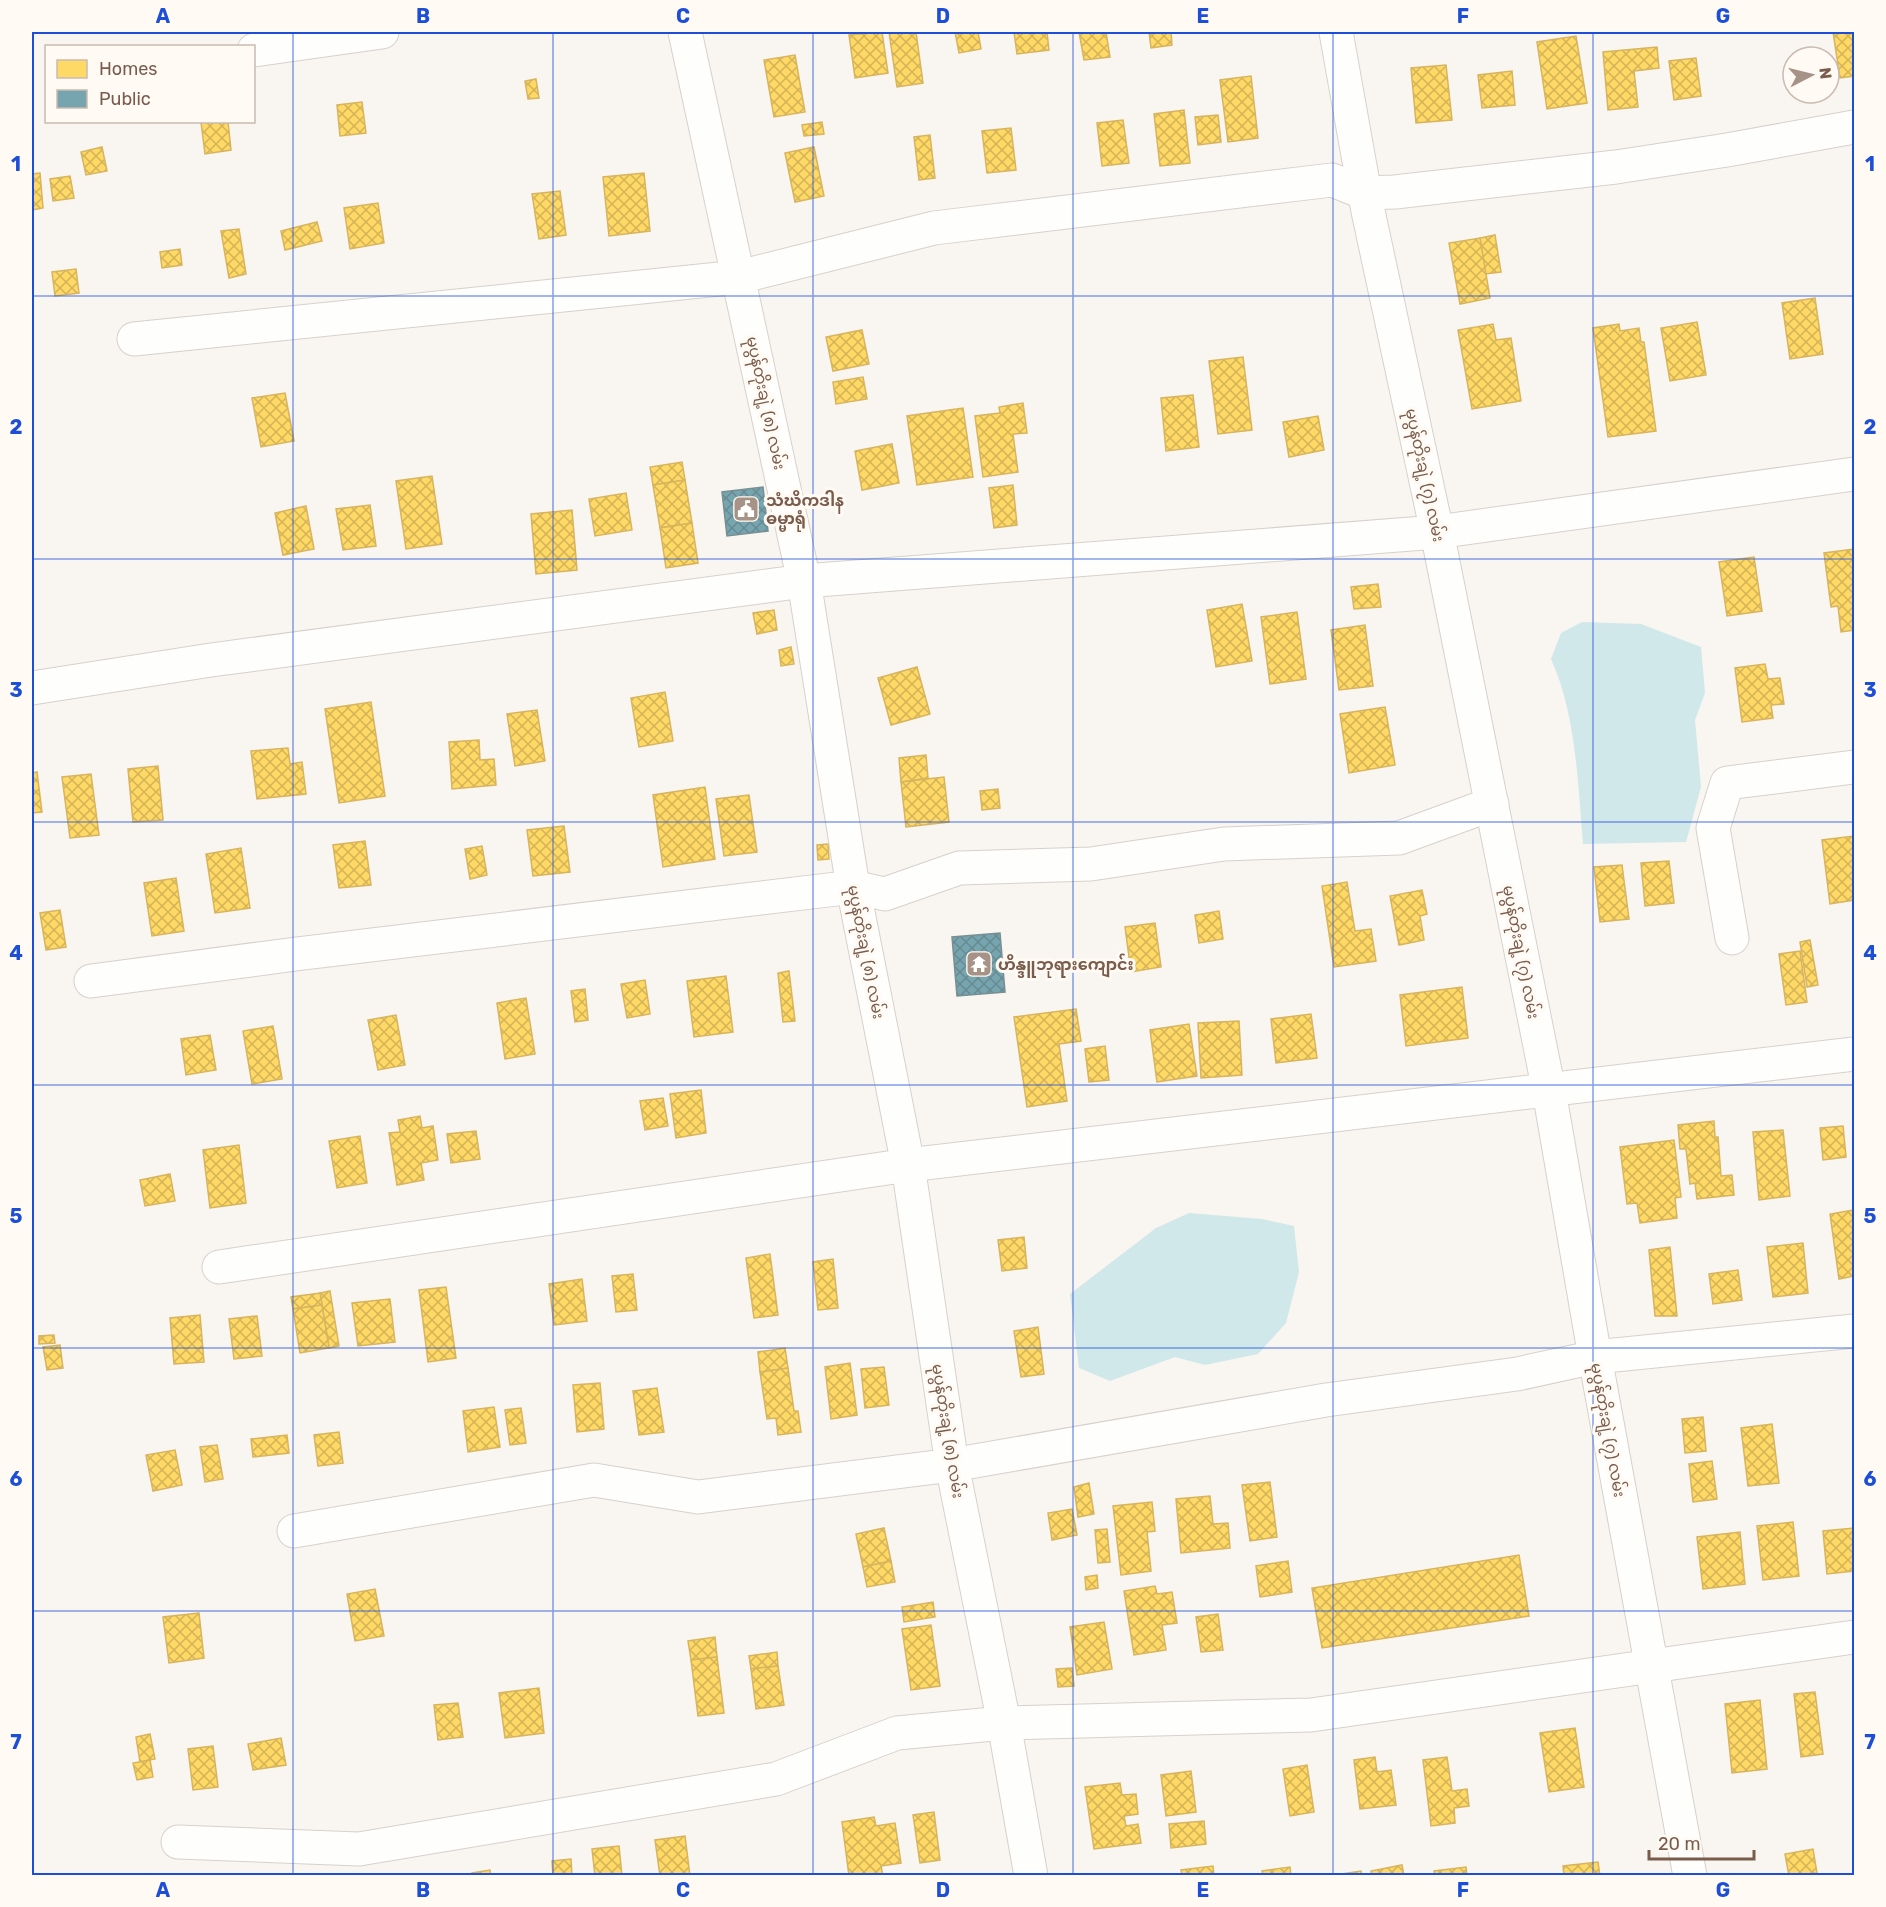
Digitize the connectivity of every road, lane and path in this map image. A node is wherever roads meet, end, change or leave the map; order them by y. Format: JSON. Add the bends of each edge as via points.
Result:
{"nodes":[{"id":1,"x":382,"y":32,"type":"edge"},
{"id":2,"x":685,"y":32,"type":"edge"},
{"id":3,"x":1336,"y":32,"type":"edge"},
{"id":4,"x":255,"y":50,"type":"edge"},
{"id":5,"x":1854,"y":127,"type":"edge"},
{"id":6,"x":1365,"y":193,"type":"junction"},
{"id":7,"x":739,"y":277,"type":"junction"},
{"id":8,"x":135,"y":339,"type":"dead end"},
{"id":9,"x":1854,"y":474,"type":"edge"},
{"id":10,"x":1437,"y":532,"type":"junction"},
{"id":11,"x":804,"y":581,"type":"junction"},
{"id":12,"x":32,"y":688,"type":"edge"},
{"id":13,"x":1854,"y":767,"type":"edge"},
{"id":14,"x":1492,"y":804,"type":"junction"},
{"id":15,"x":853,"y":887,"type":"junction"},
{"id":16,"x":1732,"y":938,"type":"dead end"},
{"id":17,"x":91,"y":981,"type":"dead end"},
{"id":18,"x":1854,"y":1054,"type":"edge"},
{"id":19,"x":1549,"y":1090,"type":"junction"},
{"id":20,"x":908,"y":1165,"type":"junction"},
{"id":21,"x":219,"y":1267,"type":"dead end"},
{"id":22,"x":1854,"y":1331,"type":"edge"},
{"id":23,"x":1595,"y":1357,"type":"junction"},
{"id":24,"x":952,"y":1465,"type":"junction"},
{"id":25,"x":294,"y":1531,"type":"dead end"},
{"id":26,"x":1854,"y":1637,"type":"edge"},
{"id":27,"x":1652,"y":1667,"type":"junction"},
{"id":28,"x":1004,"y":1723,"type":"junction"},
{"id":29,"x":178,"y":1842,"type":"dead end"},
{"id":30,"x":1031,"y":1875,"type":"edge"},
{"id":31,"x":1690,"y":1875,"type":"edge"}],
"edges":[{"from":1,"to":4,"type":"street"},
{"from":2,"to":7,"type":"street","name":"မုပွန်တိုးချဲ့ (၈) လမ်း"},
{"from":3,"to":6,"type":"street","name":"မုပွန်တိုးချဲ့ (၇) လမ်း"},
{"from":5,"to":6,"type":"street","via":[[1616,167]]},
{"from":6,"to":7,"type":"street","via":[[1332,180],[934,228]]},
{"from":6,"to":10,"type":"street","name":"မုပွန်တိုးချဲ့ (၇) လမ်း"},
{"from":7,"to":8,"type":"street"},
{"from":7,"to":11,"type":"street","name":"မုပွန်တိုးချဲ့ (၈) လမ်း"},
{"from":9,"to":10,"type":"street"},
{"from":10,"to":11,"type":"street"},
{"from":10,"to":14,"type":"street","name":"မုပွန်တိုးချဲ့ (၇) လမ်း"},
{"from":11,"to":12,"type":"street"},
{"from":11,"to":15,"type":"street","name":"မုပွန်တိုးချဲ့ (၈) လမ်း"},
{"from":13,"to":16,"type":"street","via":[[1727,783],[1713,828]]},
{"from":14,"to":15,"type":"street","via":[[1399,838],[1224,844],[1091,864],[959,868],[885,894]]},
{"from":14,"to":19,"type":"street","name":"မုပွန်တိုးချဲ့ (၇) လမ်း"},
{"from":15,"to":17,"type":"street"},
{"from":15,"to":20,"type":"street","name":"မုပွန်တိုးချဲ့ (၈) လမ်း"},
{"from":18,"to":19,"type":"street"},
{"from":19,"to":20,"type":"street"},
{"from":19,"to":23,"type":"street","name":"မုပွန်တိုးချဲ့ (၇) လမ်း"},
{"from":20,"to":21,"type":"street"},
{"from":20,"to":24,"type":"street","name":"မုပွန်တိုးချဲ့ (၈) လမ်း"},
{"from":22,"to":23,"type":"street"},
{"from":23,"to":24,"type":"street","via":[[1517,1374],[1326,1400]]},
{"from":23,"to":27,"type":"street","name":"မုပွန်တိုးချဲ့ (၇) လမ်း"},
{"from":24,"to":25,"type":"street","via":[[698,1497],[594,1480]]},
{"from":24,"to":28,"type":"street","name":"မုပွန်တိုးချဲ့ (၈) လမ်း"},
{"from":26,"to":27,"type":"street"},
{"from":27,"to":28,"type":"street","via":[[1311,1715]]},
{"from":27,"to":31,"type":"street","name":"မုပွန်တိုးချဲ့ (၇) လမ်း"},
{"from":28,"to":29,"type":"street","via":[[897,1733],[776,1779],[359,1849]]},
{"from":28,"to":30,"type":"street","name":"မုပွန်တိုးချဲ့ (၈) လမ်း"}]}
